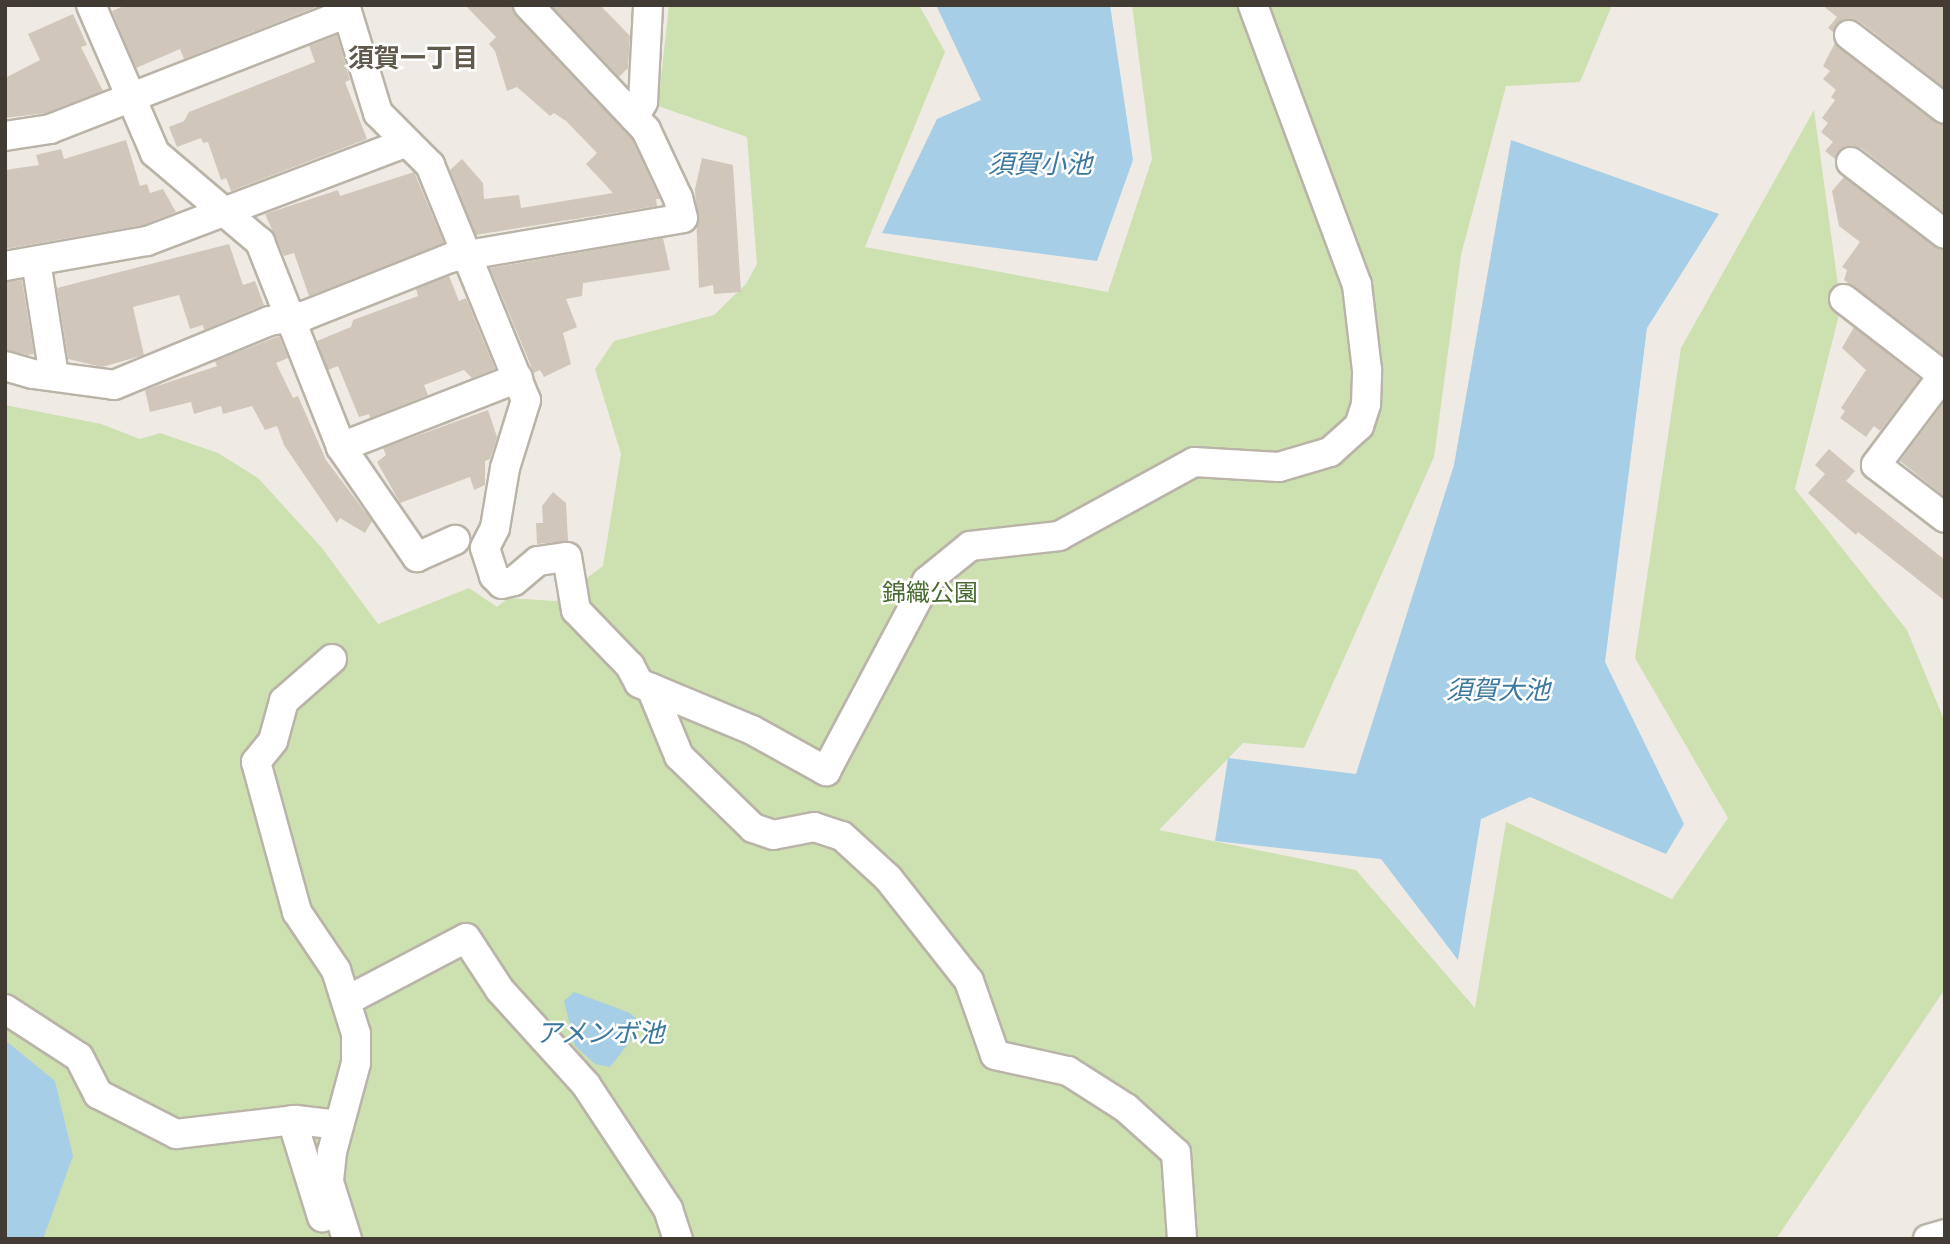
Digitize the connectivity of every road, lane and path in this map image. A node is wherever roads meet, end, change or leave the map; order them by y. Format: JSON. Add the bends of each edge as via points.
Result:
{"nodes":[{"id":1,"x":91,"y":5,"type":"edge"},
{"id":2,"x":528,"y":5,"type":"edge"},
{"id":3,"x":648,"y":5,"type":"edge"},
{"id":4,"x":1254,"y":5,"type":"edge"},
{"id":5,"x":346,"y":9,"type":"edge"},
{"id":6,"x":1849,"y":35,"type":"dead end"},
{"id":7,"x":131,"y":95,"type":"junction"},
{"id":8,"x":1945,"y":109,"type":"edge"},
{"id":9,"x":634,"y":117,"type":"junction"},
{"id":10,"x":5,"y":136,"type":"edge"},
{"id":11,"x":405,"y":144,"type":"junction"},
{"id":12,"x":1851,"y":162,"type":"dead end"},
{"id":13,"x":227,"y":213,"type":"junction"},
{"id":14,"x":1945,"y":234,"type":"edge"},
{"id":15,"x":470,"y":256,"type":"junction"},
{"id":16,"x":36,"y":261,"type":"junction"},
{"id":17,"x":5,"y":266,"type":"edge"},
{"id":18,"x":1844,"y":299,"type":"dead end"},
{"id":19,"x":289,"y":318,"type":"junction"},
{"id":20,"x":5,"y":366,"type":"edge"},
{"id":21,"x":1944,"y":375,"type":"edge"},
{"id":22,"x":54,"y":376,"type":"junction"},
{"id":23,"x":518,"y":378,"type":"junction"},
{"id":24,"x":341,"y":447,"type":"junction"},
{"id":25,"x":1945,"y":518,"type":"edge"},
{"id":26,"x":455,"y":540,"type":"dead end"},
{"id":27,"x":332,"y":659,"type":"dead end"},
{"id":28,"x":651,"y":688,"type":"junction"},
{"id":29,"x":348,"y":1000,"type":"junction"},
{"id":30,"x":5,"y":1009,"type":"edge"},
{"id":31,"x":292,"y":1120,"type":"junction"},
{"id":32,"x":339,"y":1125,"type":"junction"},
{"id":33,"x":1945,"y":1234,"type":"edge"},
{"id":34,"x":331,"y":1239,"type":"edge"},
{"id":35,"x":348,"y":1239,"type":"edge"},
{"id":36,"x":678,"y":1239,"type":"edge"},
{"id":37,"x":1182,"y":1239,"type":"edge"},
{"id":38,"x":1928,"y":1239,"type":"edge"}],
"edges":[{"from":1,"to":7,"type":"street"},
{"from":2,"to":9,"type":"street"},
{"from":3,"to":9,"type":"street","via":[[643,102]]},
{"from":4,"to":28,"type":"street","via":[[1357,285],[1367,370],[1366,404],[1359,426],[1330,452],[1279,467],[1195,461],[1059,537],[970,546],[927,581],[826,771],[727,718]]},
{"from":5,"to":7,"type":"street"},
{"from":5,"to":11,"type":"street","via":[[378,113]]},
{"from":6,"to":8,"type":"street"},
{"from":7,"to":10,"type":"street","via":[[50,129]]},
{"from":7,"to":13,"type":"street","via":[[155,153]]},
{"from":9,"to":15,"type":"street","via":[[659,153],[682,218]]},
{"from":11,"to":13,"type":"street"},
{"from":11,"to":15,"type":"street","via":[[430,165]]},
{"from":12,"to":14,"type":"street"},
{"from":13,"to":16,"type":"street","via":[[147,241]]},
{"from":13,"to":19,"type":"street","via":[[260,242]]},
{"from":15,"to":19,"type":"street","via":[[450,258]]},
{"from":15,"to":23,"type":"street"},
{"from":16,"to":17,"type":"street"},
{"from":16,"to":22,"type":"street"},
{"from":18,"to":21,"type":"street"},
{"from":19,"to":22,"type":"street","via":[[269,321],[114,384]]},
{"from":19,"to":24,"type":"street"},
{"from":20,"to":22,"type":"street"},
{"from":21,"to":25,"type":"street","via":[[1876,465]]},
{"from":23,"to":24,"type":"street"},
{"from":23,"to":28,"type":"street","via":[[526,400],[505,468],[495,528],[485,548],[494,576],[502,584],[514,581],[538,561],[567,556],[576,610],[630,666],[639,683]]},
{"from":24,"to":26,"type":"street","via":[[417,556]]},
{"from":27,"to":29,"type":"street","via":[[284,701],[273,741],[256,762],[297,912],[336,970]]},
{"from":28,"to":37,"type":"street","via":[[679,756],[753,828],[773,835],[814,827],[842,836],[888,878],[969,981],[995,1055],[1068,1072],[1126,1108],[1176,1153]]},
{"from":29,"to":32,"type":"street","via":[[356,1034],[356,1063]]},
{"from":29,"to":36,"type":"street","via":[[466,938],[500,990],[586,1085],[668,1209]]},
{"from":30,"to":31,"type":"street","via":[[79,1057],[98,1094],[176,1135]]},
{"from":31,"to":32,"type":"street"},
{"from":31,"to":34,"type":"street","via":[[299,1153]]},
{"from":32,"to":35,"type":"street","via":[[329,1182]]},
{"from":33,"to":38,"type":"street"}]}
